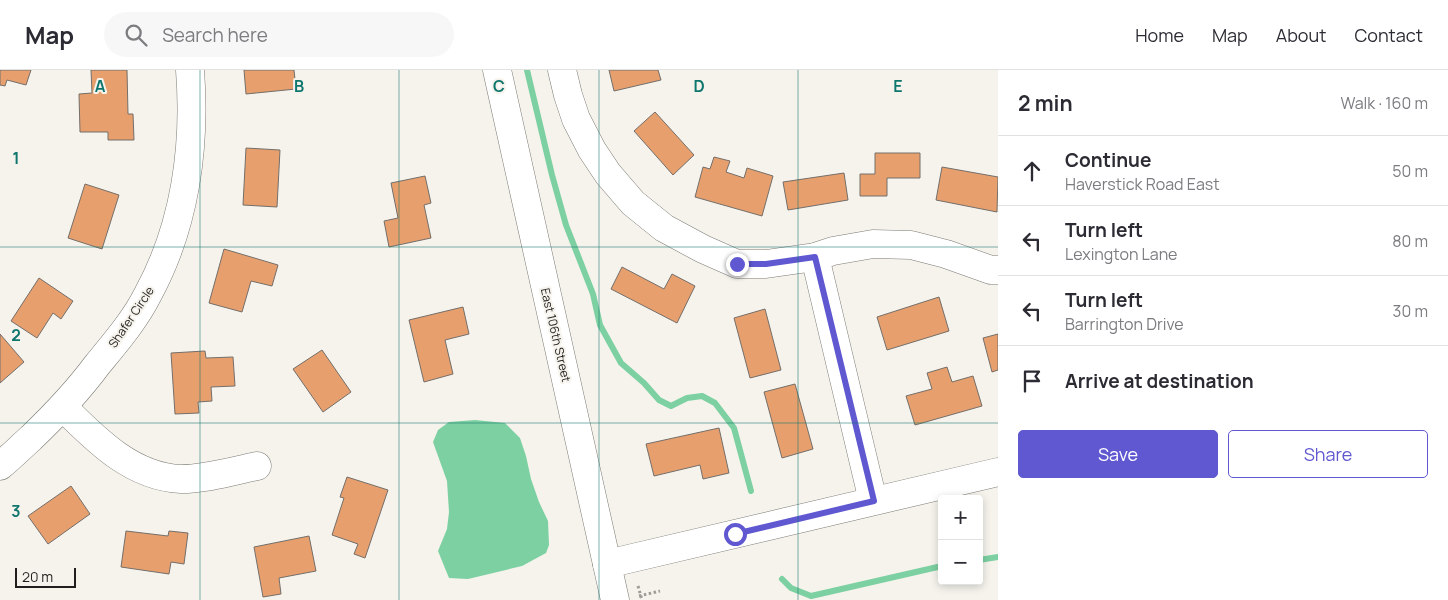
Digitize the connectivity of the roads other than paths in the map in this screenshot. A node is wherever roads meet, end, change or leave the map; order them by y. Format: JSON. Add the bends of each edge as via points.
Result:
{"nodes":[{"id":1,"x":190,"y":70,"type":"edge"},
{"id":2,"x":497,"y":70,"type":"edge"},
{"id":3,"x":562,"y":70,"type":"edge"},
{"id":4,"x":815,"y":257,"type":"junction"},
{"id":5,"x":998,"y":270,"type":"edge"},
{"id":6,"x":63,"y":407,"type":"junction"},
{"id":7,"x":0,"y":466,"type":"edge"},
{"id":8,"x":257,"y":466,"type":"dead end"},
{"id":9,"x":998,"y":472,"type":"edge"},
{"id":10,"x":874,"y":501,"type":"junction"},
{"id":11,"x":607,"y":564,"type":"junction"},
{"id":12,"x":615,"y":600,"type":"edge"}],
"edges":[{"from":1,"to":6,"type":"street","name":"Shafer Circle","via":[[189,161],[170,245],[160,271],[133,318]]},
{"from":2,"to":11,"type":"street","name":"East 106th Street"},
{"from":3,"to":4,"type":"street","via":[[576,119],[592,150],[633,203],[664,228],[737,264],[766,264]]},
{"from":4,"to":5,"type":"street","via":[[873,244],[912,245]]},
{"from":4,"to":10,"type":"street"},
{"from":6,"to":7,"type":"street","name":"Shafer Circle"},
{"from":6,"to":8,"type":"street","via":[[108,450],[136,467],[166,477],[201,477]]},
{"from":9,"to":10,"type":"street"},
{"from":10,"to":11,"type":"street"},
{"from":11,"to":12,"type":"street","name":"East 106th Street"}]}
